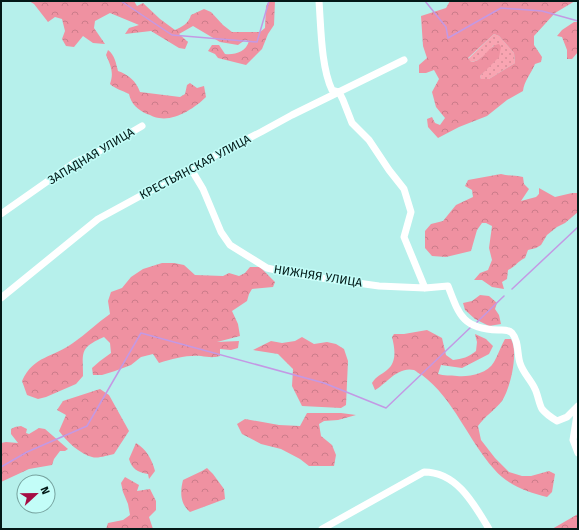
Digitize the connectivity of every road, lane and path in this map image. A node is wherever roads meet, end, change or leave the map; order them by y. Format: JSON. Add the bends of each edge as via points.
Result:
{"nodes":[{"id":1,"x":319,"y":1,"type":"edge"},
{"id":2,"x":404,"y":60,"type":"dead end"},
{"id":3,"x":339,"y":92,"type":"junction"},
{"id":4,"x":142,"y":126,"type":"dead end"},
{"id":5,"x":191,"y":169,"type":"junction"},
{"id":6,"x":1,"y":214,"type":"edge"},
{"id":7,"x":425,"y":288,"type":"junction"},
{"id":8,"x":1,"y":298,"type":"edge"},
{"id":9,"x":578,"y":407,"type":"edge"},
{"id":10,"x":578,"y":453,"type":"edge"},
{"id":11,"x":325,"y":528,"type":"edge"},
{"id":12,"x":489,"y":529,"type":"edge"}],
"edges":[{"from":1,"to":3,"type":"street","via":[[328,84],[332,90]]},
{"from":2,"to":3,"type":"street","name":"КРЕСТЬЯНСКАЯ УЛИЦА"},
{"from":3,"to":5,"type":"street","name":"КРЕСТЬЯНСКАЯ УЛИЦА"},
{"from":3,"to":7,"type":"street","via":[[352,123],[369,140],[404,189],[412,212],[404,237]]},
{"from":4,"to":6,"type":"street","name":"ЗАПАДНАЯ УЛИЦА","via":[[75,162]]},
{"from":5,"to":7,"type":"street","name":"НИЖНЯЯ УЛИЦА","via":[[221,232],[230,245],[267,268],[379,286]]},
{"from":5,"to":8,"type":"street","name":"КРЕСТЬЯНСКАЯ УЛИЦА","via":[[98,219]]},
{"from":7,"to":9,"type":"street","name":"НИЖНЯЯ УЛИЦА","via":[[448,286],[462,317],[470,324],[512,333],[520,363],[535,388],[542,409],[557,421],[567,417]]},
{"from":9,"to":10,"type":"street","via":[[573,440]]},
{"from":11,"to":12,"type":"street","via":[[424,472],[433,472],[454,482],[478,510]]}]}
